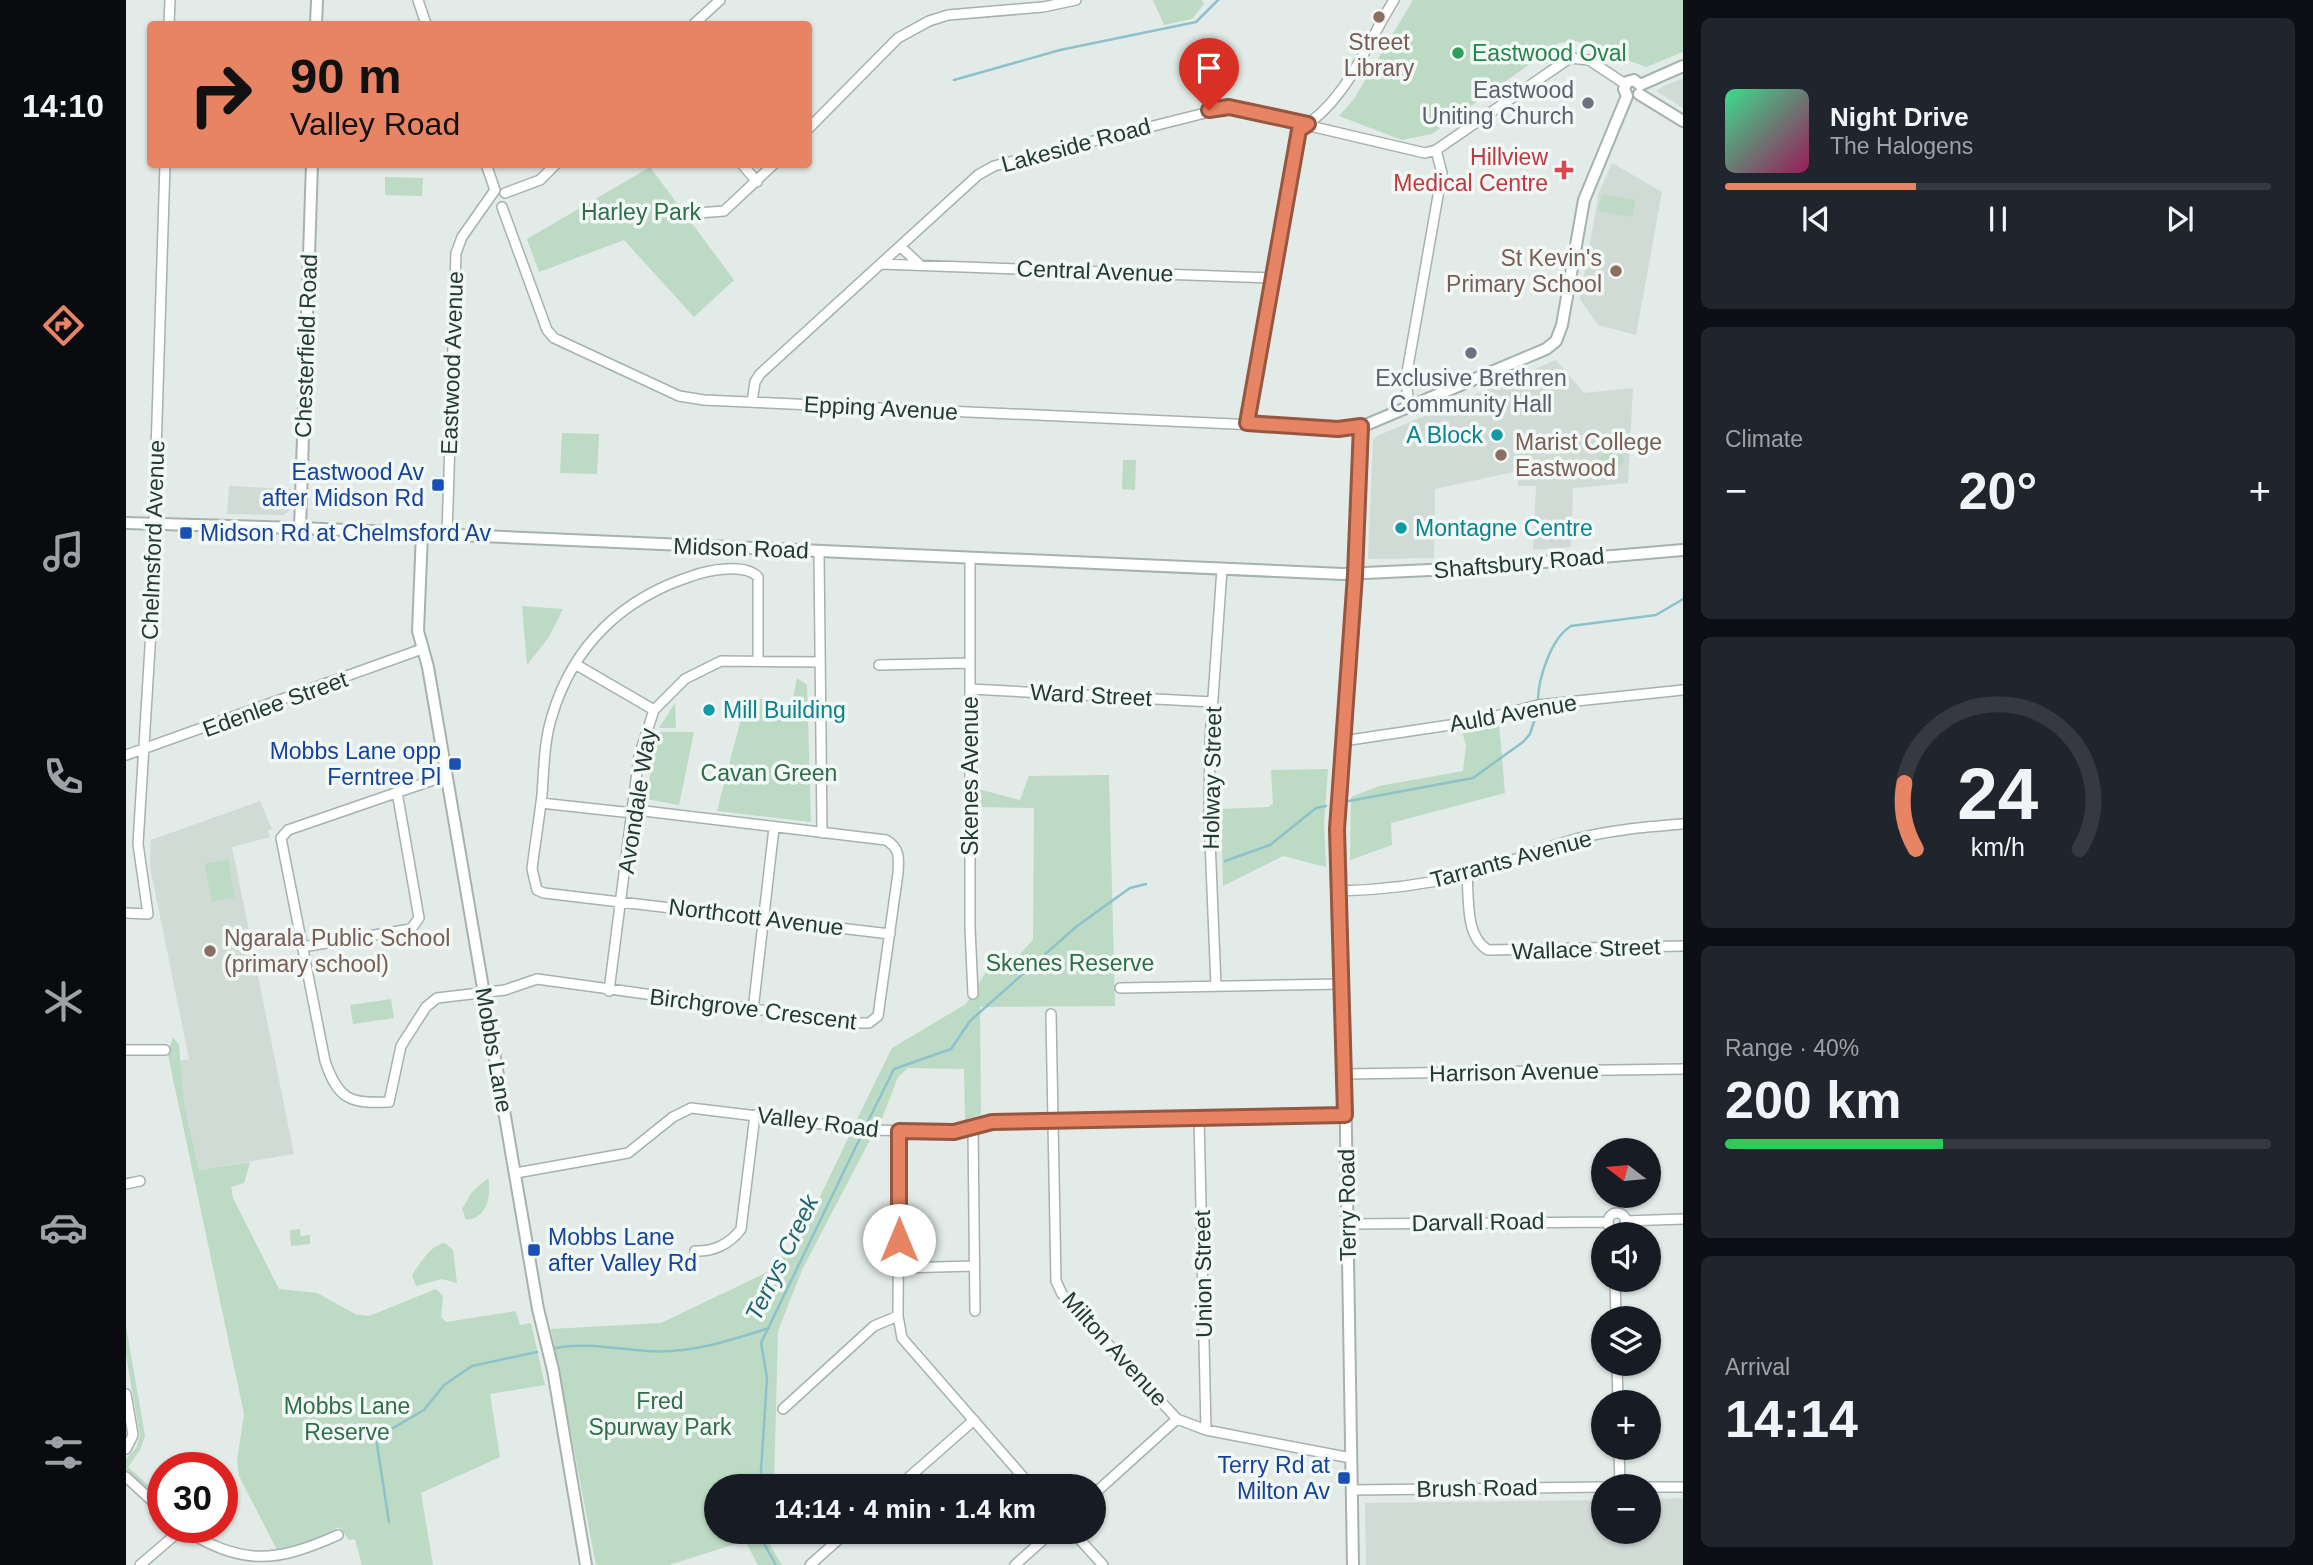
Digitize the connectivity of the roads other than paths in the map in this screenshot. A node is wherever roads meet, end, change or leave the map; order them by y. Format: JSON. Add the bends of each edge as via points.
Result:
{"nodes":[{"id":1,"x":170,"y":0,"type":"edge"},
{"id":2,"x":317,"y":0,"type":"edge"},
{"id":3,"x":418,"y":0,"type":"edge"},
{"id":4,"x":720,"y":0,"type":"edge"},
{"id":5,"x":1076,"y":0,"type":"edge"},
{"id":6,"x":1394,"y":0,"type":"edge"},
{"id":7,"x":169,"y":21,"type":"edge"},
{"id":8,"x":316,"y":21,"type":"edge"},
{"id":9,"x":425,"y":21,"type":"edge"},
{"id":10,"x":697,"y":21,"type":"edge"},
{"id":11,"x":1683,"y":66,"type":"edge"},
{"id":12,"x":1640,"y":89,"type":"junction"},
{"id":13,"x":1626,"y":90,"type":"junction"},
{"id":14,"x":1683,"y":121,"type":"edge"},
{"id":15,"x":1308,"y":124,"type":"junction"},
{"id":16,"x":812,"y":125,"type":"edge"},
{"id":17,"x":1436,"y":150,"type":"junction"},
{"id":18,"x":165,"y":168,"type":"edge"},
{"id":19,"x":312,"y":168,"type":"edge"},
{"id":20,"x":487,"y":168,"type":"edge"},
{"id":21,"x":552,"y":168,"type":"edge"},
{"id":22,"x":745,"y":168,"type":"edge"},
{"id":23,"x":770,"y":168,"type":"edge"},
{"id":24,"x":757,"y":183,"type":"junction"},
{"id":25,"x":495,"y":190,"type":"junction"},
{"id":26,"x":505,"y":193,"type":"junction"},
{"id":27,"x":489,"y":202,"type":"junction"},
{"id":28,"x":502,"y":207,"type":"junction"},
{"id":29,"x":685,"y":214,"type":"dead end"},
{"id":30,"x":900,"y":246,"type":"junction"},
{"id":31,"x":881,"y":264,"type":"junction"},
{"id":32,"x":919,"y":264,"type":"junction"},
{"id":33,"x":1272,"y":278,"type":"junction"},
{"id":34,"x":752,"y":402,"type":"junction"},
{"id":35,"x":1409,"y":407,"type":"junction"},
{"id":36,"x":1247,"y":423,"type":"junction"},
{"id":37,"x":1361,"y":426,"type":"junction"},
{"id":38,"x":126,"y":523,"type":"edge"},
{"id":39,"x":156,"y":524,"type":"junction"},
{"id":40,"x":300,"y":528,"type":"junction"},
{"id":41,"x":422,"y":533,"type":"junction"},
{"id":42,"x":447,"y":534,"type":"junction"},
{"id":43,"x":1683,"y":550,"type":"edge"},
{"id":44,"x":819,"y":552,"type":"junction"},
{"id":45,"x":970,"y":558,"type":"junction"},
{"id":46,"x":1222,"y":569,"type":"junction"},
{"id":47,"x":1355,"y":575,"type":"junction"},
{"id":48,"x":422,"y":649,"type":"junction"},
{"id":49,"x":758,"y":659,"type":"junction"},
{"id":50,"x":820,"y":662,"type":"junction"},
{"id":51,"x":970,"y":663,"type":"junction"},
{"id":52,"x":575,"y":664,"type":"junction"},
{"id":53,"x":879,"y":664,"type":"dead end"},
{"id":54,"x":970,"y":689,"type":"junction"},
{"id":55,"x":1683,"y":690,"type":"edge"},
{"id":56,"x":1212,"y":702,"type":"junction"},
{"id":57,"x":654,"y":710,"type":"junction"},
{"id":58,"x":1343,"y":741,"type":"junction"},
{"id":59,"x":142,"y":751,"type":"junction"},
{"id":60,"x":126,"y":755,"type":"edge"},
{"id":61,"x":445,"y":776,"type":"junction"},
{"id":62,"x":397,"y":792,"type":"junction"},
{"id":63,"x":541,"y":803,"type":"junction"},
{"id":64,"x":632,"y":810,"type":"junction"},
{"id":65,"x":1683,"y":824,"type":"edge"},
{"id":66,"x":774,"y":828,"type":"junction"},
{"id":67,"x":822,"y":833,"type":"junction"},
{"id":68,"x":1467,"y":874,"type":"junction"},
{"id":69,"x":1339,"y":891,"type":"junction"},
{"id":70,"x":621,"y":901,"type":"junction"},
{"id":71,"x":126,"y":913,"type":"edge"},
{"id":72,"x":764,"y":918,"type":"junction"},
{"id":73,"x":890,"y":934,"type":"junction"},
{"id":74,"x":1683,"y":946,"type":"edge"},
{"id":75,"x":302,"y":947,"type":"junction"},
{"id":76,"x":1341,"y":984,"type":"junction"},
{"id":77,"x":1216,"y":986,"type":"junction"},
{"id":78,"x":1120,"y":988,"type":"dead end"},
{"id":79,"x":609,"y":991,"type":"junction"},
{"id":80,"x":484,"y":992,"type":"junction"},
{"id":81,"x":973,"y":994,"type":"dead end"},
{"id":82,"x":753,"y":1010,"type":"junction"},
{"id":83,"x":1051,"y":1014,"type":"dead end"},
{"id":84,"x":126,"y":1050,"type":"edge"},
{"id":85,"x":165,"y":1050,"type":"dead end"},
{"id":86,"x":1683,"y":1069,"type":"edge"},
{"id":87,"x":1345,"y":1074,"type":"junction"},
{"id":88,"x":755,"y":1115,"type":"junction"},
{"id":89,"x":1345,"y":1115,"type":"junction"},
{"id":90,"x":1199,"y":1117,"type":"junction"},
{"id":91,"x":1054,"y":1121,"type":"junction"},
{"id":92,"x":973,"y":1127,"type":"junction"},
{"id":93,"x":899,"y":1131,"type":"junction"},
{"id":94,"x":516,"y":1172,"type":"junction"},
{"id":95,"x":140,"y":1181,"type":"dead end"},
{"id":96,"x":126,"y":1184,"type":"edge"},
{"id":97,"x":1683,"y":1219,"type":"edge"},
{"id":98,"x":1625,"y":1221,"type":"joint"},
{"id":99,"x":1608,"y":1222,"type":"joint"},
{"id":100,"x":1348,"y":1224,"type":"junction"},
{"id":101,"x":695,"y":1251,"type":"dead end"},
{"id":102,"x":974,"y":1266,"type":"junction"},
{"id":103,"x":899,"y":1268,"type":"junction"},
{"id":104,"x":975,"y":1311,"type":"dead end"},
{"id":105,"x":898,"y":1316,"type":"junction"},
{"id":106,"x":126,"y":1394,"type":"edge"},
{"id":107,"x":783,"y":1409,"type":"dead end"},
{"id":108,"x":1177,"y":1419,"type":"junction"},
{"id":109,"x":974,"y":1420,"type":"junction"},
{"id":110,"x":1206,"y":1430,"type":"junction"},
{"id":111,"x":126,"y":1449,"type":"edge"},
{"id":112,"x":1351,"y":1458,"type":"junction"},
{"id":113,"x":913,"y":1474,"type":"edge"},
{"id":114,"x":1021,"y":1474,"type":"edge"},
{"id":115,"x":126,"y":1477,"type":"edge"},
{"id":116,"x":1106,"y":1483,"type":"edge"},
{"id":117,"x":1591,"y":1487,"type":"edge"},
{"id":118,"x":1661,"y":1487,"type":"edge"},
{"id":119,"x":1683,"y":1487,"type":"edge"},
{"id":120,"x":1352,"y":1490,"type":"junction"},
{"id":121,"x":147,"y":1496,"type":"edge"},
{"id":122,"x":338,"y":1535,"type":"dead end"},
{"id":123,"x":164,"y":1543,"type":"edge"},
{"id":124,"x":206,"y":1543,"type":"edge"},
{"id":125,"x":833,"y":1544,"type":"edge"},
{"id":126,"x":1038,"y":1544,"type":"edge"},
{"id":127,"x":1084,"y":1544,"type":"edge"},
{"id":128,"x":140,"y":1565,"type":"edge"},
{"id":129,"x":586,"y":1565,"type":"edge"},
{"id":130,"x":810,"y":1565,"type":"edge"},
{"id":131,"x":1015,"y":1565,"type":"edge"},
{"id":132,"x":1103,"y":1565,"type":"edge"},
{"id":133,"x":1353,"y":1565,"type":"edge"}],
"edges":[{"from":1,"to":7,"type":"street"},
{"from":2,"to":8,"type":"street"},
{"from":3,"to":9,"type":"street"},
{"from":4,"to":10,"type":"street"},
{"from":5,"to":16,"type":"street","via":[[929,20],[898,38]]},
{"from":6,"to":15,"type":"street","via":[[1338,96]]},
{"from":11,"to":12,"type":"street"},
{"from":12,"to":13,"type":"street","via":[[1634,80]]},
{"from":12,"to":14,"type":"street"},
{"from":13,"to":17,"type":"street","via":[[1589,61],[1570,58]]},
{"from":13,"to":35,"type":"street","via":[[1584,200],[1556,341]]},
{"from":15,"to":17,"type":"street","name":"Lakeside Road","via":[[1414,153]]},
{"from":15,"to":30,"type":"street","name":"Lakeside Road","via":[[1218,107],[994,166],[978,175]]},
{"from":15,"to":33,"type":"street","via":[[1299,130]]},
{"from":17,"to":35,"type":"street","via":[[1442,173],[1406,378]]},
{"from":18,"to":39,"type":"street","name":"Chelmsford Avenue"},
{"from":19,"to":40,"type":"street","name":"Chesterfield Road"},
{"from":20,"to":25,"type":"street"},
{"from":21,"to":26,"type":"street","via":[[540,180]]},
{"from":22,"to":24,"type":"street"},
{"from":23,"to":24,"type":"street"},
{"from":24,"to":29,"type":"street","via":[[724,211]]},
{"from":25,"to":26,"type":"street"},
{"from":25,"to":27,"type":"street"},
{"from":26,"to":28,"type":"street","via":[[507,201]]},
{"from":27,"to":28,"type":"street"},
{"from":27,"to":42,"type":"street","name":"Eastwood Avenue","via":[[462,237],[456,253]]},
{"from":28,"to":34,"type":"street","name":"Epping Avenue","via":[[547,330],[554,338],[679,396]]},
{"from":30,"to":31,"type":"street","name":"Lakeside Road"},
{"from":30,"to":32,"type":"street"},
{"from":31,"to":32,"type":"street","name":"Central Avenue"},
{"from":31,"to":34,"type":"street","name":"Lakeside Road","via":[[760,374]]},
{"from":32,"to":33,"type":"street","name":"Central Avenue"},
{"from":33,"to":36,"type":"street"},
{"from":34,"to":36,"type":"street","name":"Epping Avenue"},
{"from":35,"to":37,"type":"street"},
{"from":36,"to":37,"type":"street","name":"Epping Avenue","via":[[1333,429]]},
{"from":37,"to":47,"type":"street","name":"Terry Road"},
{"from":38,"to":39,"type":"street","name":"Midson Road"},
{"from":39,"to":40,"type":"street","name":"Midson Road"},
{"from":39,"to":59,"type":"street","name":"Chelmsford Avenue"},
{"from":40,"to":41,"type":"street","name":"Midson Road"},
{"from":41,"to":42,"type":"street","name":"Midson Road"},
{"from":41,"to":48,"type":"street","name":"Mobbs Lane","via":[[418,616]]},
{"from":42,"to":44,"type":"street","name":"Midson Road"},
{"from":43,"to":47,"type":"street","name":"Shaftsbury Road"},
{"from":44,"to":45,"type":"street","name":"Midson Road"},
{"from":44,"to":50,"type":"street"},
{"from":45,"to":46,"type":"street","name":"Midson Road"},
{"from":45,"to":51,"type":"street","name":"Skenes Avenue"},
{"from":46,"to":47,"type":"street","name":"Midson Road"},
{"from":46,"to":56,"type":"street","name":"Holway Street"},
{"from":47,"to":58,"type":"street","name":"Terry Road"},
{"from":48,"to":59,"type":"street","name":"Edenlee Street"},
{"from":48,"to":61,"type":"street","name":"Mobbs Lane"},
{"from":49,"to":50,"type":"street","name":"Avondale Way"},
{"from":49,"to":52,"type":"street","via":[[758,577],[749,571],[721,570],[657,587],[632,602],[599,631]]},
{"from":49,"to":57,"type":"street","name":"Avondale Way","via":[[734,659],[702,668],[673,688]]},
{"from":50,"to":67,"type":"street"},
{"from":51,"to":53,"type":"street"},
{"from":51,"to":54,"type":"street","name":"Skenes Avenue"},
{"from":52,"to":57,"type":"street"},
{"from":52,"to":63,"type":"street","via":[[551,718]]},
{"from":54,"to":56,"type":"street","name":"Ward Street"},
{"from":54,"to":81,"type":"street","name":"Skenes Avenue"},
{"from":55,"to":58,"type":"street","name":"Auld Avenue","via":[[1538,705],[1477,721]]},
{"from":56,"to":77,"type":"street","name":"Holway Street","via":[[1209,816]]},
{"from":57,"to":64,"type":"street","name":"Avondale Way","via":[[643,740]]},
{"from":58,"to":69,"type":"street","name":"Terry Road","via":[[1337,829]]},
{"from":59,"to":60,"type":"street","name":"Edenlee Street"},
{"from":59,"to":71,"type":"street","name":"Chelmsford Avenue","via":[[138,844],[148,914]]},
{"from":61,"to":62,"type":"street"},
{"from":61,"to":80,"type":"street","name":"Mobbs Lane"},
{"from":62,"to":75,"type":"street","via":[[288,830],[281,838]]},
{"from":62,"to":75,"type":"street","via":[[417,924],[411,929]]},
{"from":63,"to":64,"type":"street","name":"Birchgrove Crescent"},
{"from":63,"to":70,"type":"street","name":"Northcott Avenue","via":[[532,869],[537,890]]},
{"from":64,"to":66,"type":"street","name":"Birchgrove Crescent"},
{"from":64,"to":70,"type":"street","name":"Avondale Way"},
{"from":65,"to":68,"type":"street","name":"Tarrants Avenue","via":[[1573,839]]},
{"from":66,"to":67,"type":"street","name":"Birchgrove Crescent"},
{"from":66,"to":72,"type":"street"},
{"from":67,"to":73,"type":"street","name":"Birchgrove Crescent","via":[[886,840],[898,850]]},
{"from":68,"to":69,"type":"street","name":"Tarrants Avenue","via":[[1390,889]]},
{"from":68,"to":74,"type":"street","name":"Wallace Street","via":[[1473,931],[1480,946],[1488,950]]},
{"from":69,"to":76,"type":"street","name":"Terry Road"},
{"from":70,"to":72,"type":"street","name":"Northcott Avenue"},
{"from":70,"to":79,"type":"street","name":"Avondale Way"},
{"from":72,"to":73,"type":"street","name":"Northcott Avenue"},
{"from":72,"to":82,"type":"street"},
{"from":73,"to":82,"type":"street","name":"Birchgrove Crescent","via":[[881,1008],[869,1023]]},
{"from":75,"to":80,"type":"street","name":"Birchgrove Crescent","via":[[333,1086],[364,1103],[389,1102],[401,1046],[426,1007],[437,998]]},
{"from":76,"to":77,"type":"street"},
{"from":76,"to":87,"type":"street","name":"Terry Road"},
{"from":77,"to":78,"type":"street"},
{"from":79,"to":80,"type":"street","name":"Birchgrove Crescent","via":[[537,979]]},
{"from":79,"to":82,"type":"street","name":"Birchgrove Crescent"},
{"from":80,"to":94,"type":"street","name":"Mobbs Lane"},
{"from":83,"to":91,"type":"street","name":"Milton Avenue"},
{"from":84,"to":85,"type":"street"},
{"from":86,"to":87,"type":"street","name":"Harrison Avenue"},
{"from":87,"to":89,"type":"street","name":"Terry Road"},
{"from":88,"to":93,"type":"street","name":"Valley Road"},
{"from":88,"to":94,"type":"street","name":"Valley Road","via":[[691,1108],[628,1153]]},
{"from":88,"to":101,"type":"street","via":[[741,1229],[724,1244]]},
{"from":89,"to":90,"type":"street","name":"Valley Road"},
{"from":89,"to":100,"type":"street","name":"Terry Road"},
{"from":90,"to":91,"type":"street","name":"Valley Road"},
{"from":90,"to":110,"type":"street","name":"Union Street"},
{"from":91,"to":92,"type":"street","name":"Valley Road","via":[[992,1122]]},
{"from":91,"to":108,"type":"street","name":"Milton Avenue","via":[[1056,1281],[1062,1294]]},
{"from":92,"to":93,"type":"street","name":"Valley Road","via":[[954,1132]]},
{"from":92,"to":102,"type":"street"},
{"from":93,"to":103,"type":"street"},
{"from":94,"to":129,"type":"street","name":"Mobbs Lane"},
{"from":95,"to":96,"type":"street"},
{"from":97,"to":98,"type":"street"},
{"from":98,"to":99,"type":"street","via":[[1615,1213]]},
{"from":99,"to":100,"type":"street","name":"Darvall Road"},
{"from":100,"to":112,"type":"street","name":"Terry Road"},
{"from":102,"to":103,"type":"street"},
{"from":102,"to":104,"type":"street"},
{"from":103,"to":105,"type":"street"},
{"from":105,"to":107,"type":"street","via":[[874,1326]]},
{"from":105,"to":109,"type":"street","via":[[902,1338]]},
{"from":106,"to":111,"type":"street","via":[[133,1435]]},
{"from":108,"to":110,"type":"street","name":"Milton Avenue"},
{"from":108,"to":116,"type":"street"},
{"from":109,"to":113,"type":"street"},
{"from":109,"to":114,"type":"street"},
{"from":110,"to":112,"type":"street","name":"Milton Avenue"},
{"from":112,"to":120,"type":"street","name":"Terry Road"},
{"from":115,"to":121,"type":"street"},
{"from":117,"to":120,"type":"street","name":"Brush Road"},
{"from":118,"to":119,"type":"street"},
{"from":120,"to":133,"type":"street","name":"Terry Road"},
{"from":122,"to":124,"type":"street","via":[[282,1560],[262,1563],[234,1560]]},
{"from":123,"to":128,"type":"street"},
{"from":125,"to":130,"type":"street"},
{"from":126,"to":131,"type":"street"},
{"from":127,"to":132,"type":"street"}]}
